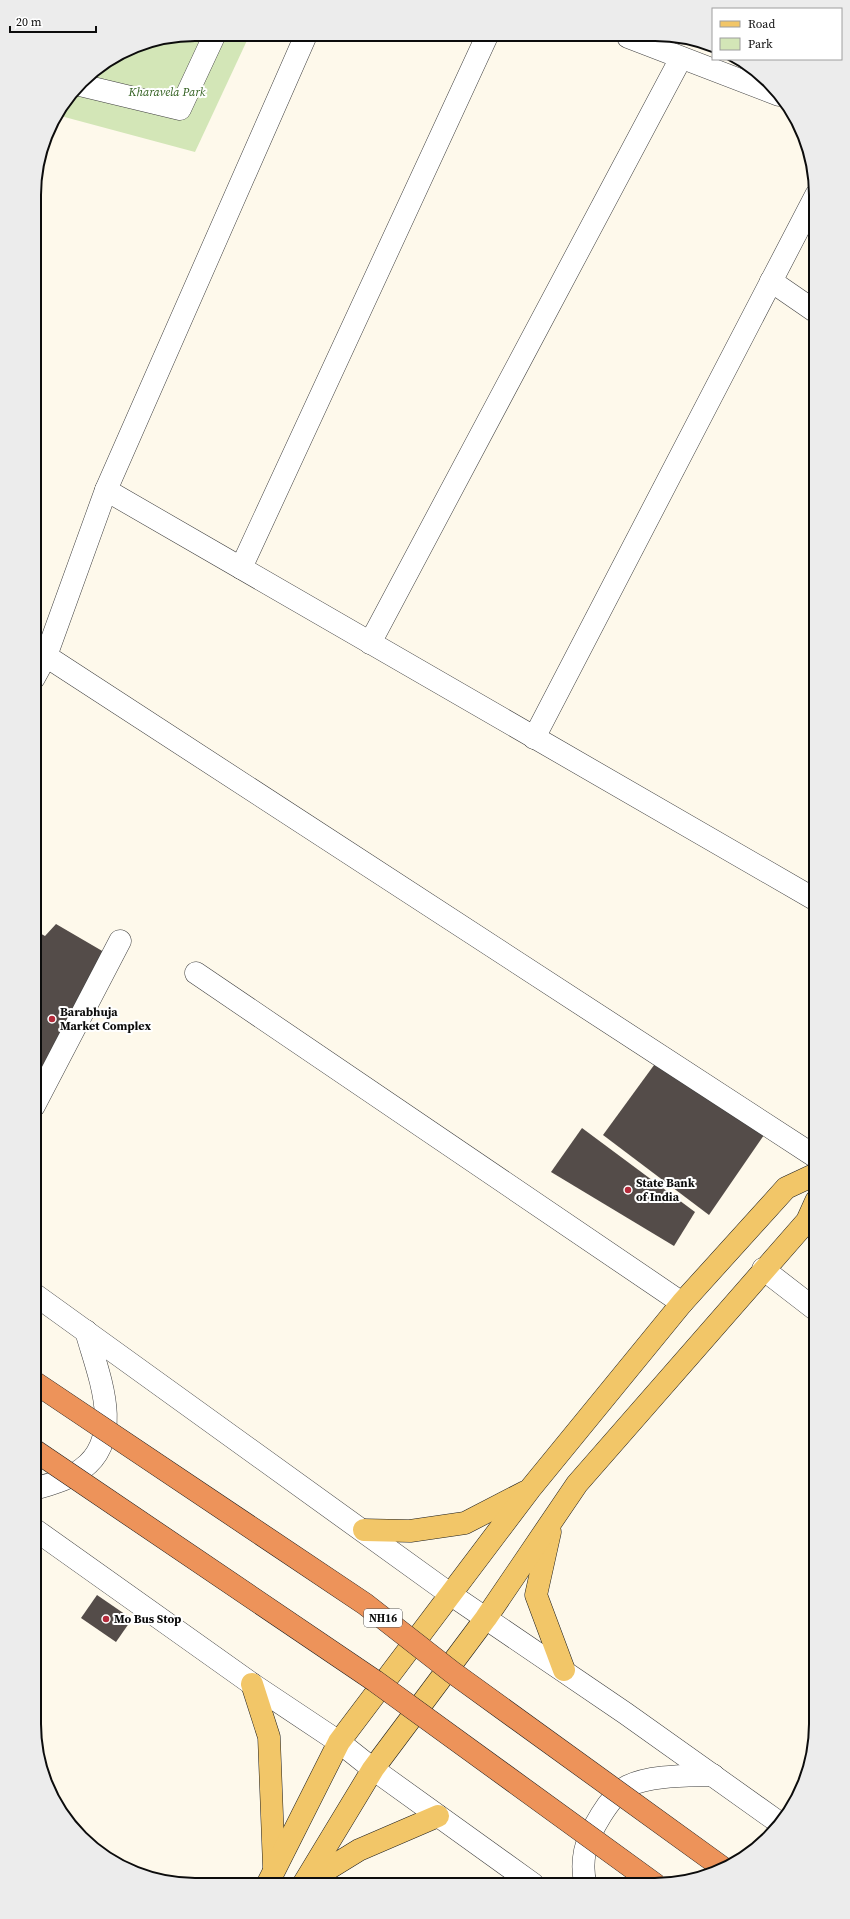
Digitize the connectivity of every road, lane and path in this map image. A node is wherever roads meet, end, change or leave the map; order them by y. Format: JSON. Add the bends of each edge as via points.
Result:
{"nodes":[{"id":1,"x":212,"y":41,"type":"edge"},
{"id":2,"x":303,"y":41,"type":"edge"},
{"id":3,"x":485,"y":41,"type":"edge"},
{"id":4,"x":638,"y":41,"type":"edge"},
{"id":5,"x":681,"y":58,"type":"junction"},
{"id":6,"x":86,"y":86,"type":"edge"},
{"id":7,"x":769,"y":91,"type":"edge"},
{"id":8,"x":809,"y":208,"type":"edge"},
{"id":9,"x":771,"y":281,"type":"junction"},
{"id":10,"x":809,"y":307,"type":"edge"},
{"id":11,"x":106,"y":490,"type":"junction"},
{"id":12,"x":241,"y":568,"type":"junction"},
{"id":13,"x":370,"y":643,"type":"junction"},
{"id":14,"x":46,"y":656,"type":"junction"},
{"id":15,"x":41,"y":665,"type":"edge"},
{"id":16,"x":534,"y":738,"type":"junction"},
{"id":17,"x":809,"y":896,"type":"edge"},
{"id":18,"x":120,"y":941,"type":"dead end"},
{"id":19,"x":196,"y":974,"type":"dead end"},
{"id":20,"x":41,"y":1093,"type":"edge"},
{"id":21,"x":809,"y":1152,"type":"edge"},
{"id":22,"x":809,"y":1177,"type":"edge"},
{"id":23,"x":809,"y":1217,"type":"edge"},
{"id":24,"x":763,"y":1269,"type":"junction"},
{"id":25,"x":41,"y":1299,"type":"edge"},
{"id":26,"x":682,"y":1304,"type":"junction"},
{"id":27,"x":809,"y":1305,"type":"edge"},
{"id":28,"x":86,"y":1331,"type":"junction"},
{"id":29,"x":41,"y":1387,"type":"edge"},
{"id":30,"x":41,"y":1455,"type":"edge"},
{"id":31,"x":41,"y":1487,"type":"edge"},
{"id":32,"x":530,"y":1489,"type":"junction"},
{"id":33,"x":553,"y":1519,"type":"junction"},
{"id":34,"x":364,"y":1530,"type":"junction"},
{"id":35,"x":41,"y":1534,"type":"edge"},
{"id":36,"x":450,"y":1594,"type":"junction"},
{"id":37,"x":486,"y":1618,"type":"junction"},
{"id":38,"x":564,"y":1670,"type":"junction"},
{"id":39,"x":252,"y":1684,"type":"junction"},
{"id":40,"x":339,"y":1742,"type":"junction"},
{"id":41,"x":373,"y":1769,"type":"junction"},
{"id":42,"x":713,"y":1776,"type":"junction"},
{"id":43,"x":438,"y":1816,"type":"junction"},
{"id":44,"x":775,"y":1821,"type":"edge"},
{"id":45,"x":718,"y":1864,"type":"edge"},
{"id":46,"x":271,"y":1877,"type":"edge"},
{"id":47,"x":308,"y":1878,"type":"edge"},
{"id":48,"x":313,"y":1878,"type":"edge"},
{"id":49,"x":525,"y":1878,"type":"edge"},
{"id":50,"x":586,"y":1878,"type":"edge"},
{"id":51,"x":646,"y":1878,"type":"edge"}],
"edges":[{"from":1,"to":6,"type":"street","via":[[180,109]]},
{"from":2,"to":11,"type":"street"},
{"from":3,"to":12,"type":"street"},
{"from":4,"to":5,"type":"street"},
{"from":5,"to":7,"type":"street"},
{"from":5,"to":13,"type":"street"},
{"from":8,"to":9,"type":"street"},
{"from":9,"to":10,"type":"street"},
{"from":9,"to":16,"type":"street"},
{"from":11,"to":12,"type":"street"},
{"from":11,"to":14,"type":"street"},
{"from":12,"to":13,"type":"street"},
{"from":13,"to":16,"type":"street"},
{"from":14,"to":15,"type":"street"},
{"from":14,"to":21,"type":"street"},
{"from":16,"to":17,"type":"street"},
{"from":18,"to":20,"type":"street"},
{"from":19,"to":26,"type":"street"},
{"from":22,"to":26,"type":"main road","via":[[786,1188]]},
{"from":23,"to":24,"type":"main road"},
{"from":24,"to":27,"type":"street"},
{"from":24,"to":33,"type":"main road","via":[[577,1484]]},
{"from":25,"to":28,"type":"street"},
{"from":26,"to":32,"type":"main road"},
{"from":28,"to":31,"type":"street","via":[[103,1392],[105,1435],[98,1453],[82,1469],[60,1481]]},
{"from":28,"to":34,"type":"street"},
{"from":29,"to":45,"type":"highway","number":"NH16","bridge":true,"via":[[365,1604],[452,1672]]},
{"from":30,"to":51,"type":"highway","bridge":true,"via":[[375,1681]]},
{"from":32,"to":34,"type":"main road","via":[[465,1523],[410,1531]]},
{"from":32,"to":36,"type":"main road"},
{"from":33,"to":37,"type":"main road"},
{"from":33,"to":38,"type":"main road","via":[[536,1595]]},
{"from":34,"to":36,"type":"street"},
{"from":35,"to":39,"type":"street"},
{"from":36,"to":37,"type":"street"},
{"from":36,"to":40,"type":"main road"},
{"from":37,"to":38,"type":"street"},
{"from":37,"to":41,"type":"main road"},
{"from":38,"to":42,"type":"street"},
{"from":39,"to":40,"type":"street"},
{"from":39,"to":46,"type":"main road","via":[[269,1738]]},
{"from":40,"to":41,"type":"street"},
{"from":40,"to":46,"type":"main road"},
{"from":41,"to":43,"type":"street"},
{"from":41,"to":47,"type":"main road"},
{"from":42,"to":44,"type":"street"},
{"from":42,"to":50,"type":"street","via":[[645,1781],[621,1791],[604,1810],[588,1842],[584,1853]]},
{"from":43,"to":48,"type":"main road","via":[[359,1850]]},
{"from":43,"to":49,"type":"street"}]}
